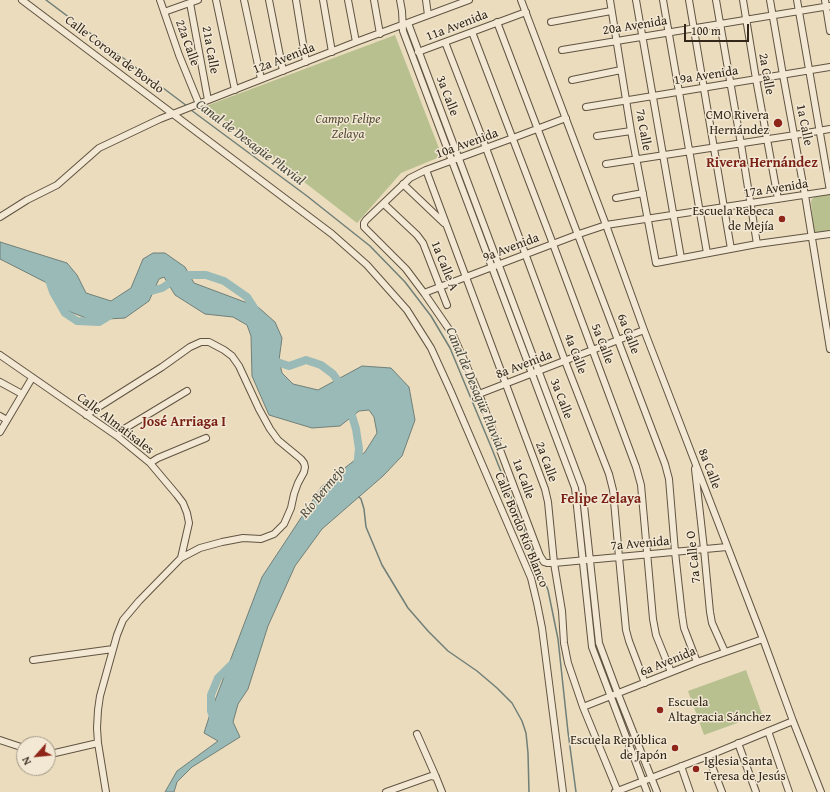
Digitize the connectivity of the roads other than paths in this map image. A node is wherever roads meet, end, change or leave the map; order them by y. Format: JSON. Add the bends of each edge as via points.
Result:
{"nodes":[{"id":1,"x":22,"y":0,"type":"edge"},
{"id":2,"x":160,"y":0,"type":"edge"},
{"id":3,"x":198,"y":0,"type":"edge"},
{"id":4,"x":216,"y":0,"type":"edge"},
{"id":5,"x":244,"y":0,"type":"edge"},
{"id":6,"x":269,"y":0,"type":"edge"},
{"id":7,"x":296,"y":0,"type":"edge"},
{"id":8,"x":323,"y":0,"type":"edge"},
{"id":9,"x":348,"y":0,"type":"edge"},
{"id":10,"x":374,"y":0,"type":"edge"},
{"id":11,"x":400,"y":0,"type":"edge"},
{"id":12,"x":426,"y":0,"type":"edge"},
{"id":13,"x":469,"y":0,"type":"edge"},
{"id":14,"x":521,"y":0,"type":"edge"},
{"id":15,"x":610,"y":0,"type":"edge"},
{"id":16,"x":636,"y":0,"type":"edge"},
{"id":17,"x":663,"y":0,"type":"edge"},
{"id":18,"x":689,"y":0,"type":"edge"},
{"id":19,"x":716,"y":0,"type":"edge"},
{"id":20,"x":743,"y":0,"type":"edge"},
{"id":21,"x":770,"y":0,"type":"edge"},
{"id":22,"x":797,"y":0,"type":"edge"},
{"id":23,"x":455,"y":2,"type":"edge"},
{"id":24,"x":190,"y":3,"type":"junction"},
{"id":25,"x":827,"y":4,"type":"edge"},
{"id":26,"x":611,"y":11,"type":"junction"},
{"id":27,"x":799,"y":11,"type":"junction"},
{"id":28,"x":164,"y":12,"type":"junction"},
{"id":29,"x":526,"y":12,"type":"junction"},
{"id":30,"x":428,"y":15,"type":"junction"},
{"id":31,"x":773,"y":15,"type":"junction"},
{"id":32,"x":746,"y":20,"type":"junction"},
{"id":33,"x":498,"y":22,"type":"junction"},
{"id":34,"x":551,"y":22,"type":"dead end"},
{"id":35,"x":405,"y":24,"type":"junction"},
{"id":36,"x":720,"y":24,"type":"junction"},
{"id":37,"x":694,"y":28,"type":"junction"},
{"id":38,"x":830,"y":31,"type":"edge"},
{"id":39,"x":472,"y":32,"type":"junction"},
{"id":40,"x":669,"y":32,"type":"junction"},
{"id":41,"x":380,"y":34,"type":"junction"},
{"id":42,"x":642,"y":36,"type":"junction"},
{"id":43,"x":616,"y":40,"type":"junction"},
{"id":44,"x":356,"y":42,"type":"junction"},
{"id":45,"x":445,"y":42,"type":"junction"},
{"id":46,"x":562,"y":50,"type":"dead end"},
{"id":47,"x":332,"y":52,"type":"junction"},
{"id":48,"x":418,"y":52,"type":"junction"},
{"id":49,"x":306,"y":62,"type":"junction"},
{"id":50,"x":830,"y":67,"type":"edge"},
{"id":51,"x":621,"y":70,"type":"junction"},
{"id":52,"x":283,"y":71,"type":"junction"},
{"id":53,"x":810,"y":71,"type":"junction"},
{"id":54,"x":783,"y":75,"type":"junction"},
{"id":55,"x":261,"y":79,"type":"junction"},
{"id":56,"x":756,"y":79,"type":"junction"},
{"id":57,"x":572,"y":80,"type":"dead end"},
{"id":58,"x":730,"y":84,"type":"junction"},
{"id":59,"x":704,"y":88,"type":"junction"},
{"id":60,"x":234,"y":90,"type":"junction"},
{"id":61,"x":679,"y":92,"type":"junction"},
{"id":62,"x":652,"y":96,"type":"junction"},
{"id":63,"x":208,"y":100,"type":"junction"},
{"id":64,"x":626,"y":100,"type":"junction"},
{"id":65,"x":199,"y":104,"type":"junction"},
{"id":66,"x":586,"y":107,"type":"dead end"},
{"id":67,"x":174,"y":114,"type":"junction"},
{"id":68,"x":566,"y":118,"type":"junction"},
{"id":69,"x":538,"y":128,"type":"junction"},
{"id":70,"x":830,"y":129,"type":"edge"},
{"id":71,"x":631,"y":131,"type":"junction"},
{"id":72,"x":820,"y":131,"type":"junction"},
{"id":73,"x":794,"y":135,"type":"junction"},
{"id":74,"x":597,"y":136,"type":"dead end"},
{"id":75,"x":513,"y":138,"type":"junction"},
{"id":76,"x":767,"y":140,"type":"junction"},
{"id":77,"x":741,"y":144,"type":"junction"},
{"id":78,"x":486,"y":148,"type":"junction"},
{"id":79,"x":714,"y":148,"type":"junction"},
{"id":80,"x":689,"y":151,"type":"junction"},
{"id":81,"x":663,"y":155,"type":"junction"},
{"id":82,"x":458,"y":158,"type":"junction"},
{"id":83,"x":637,"y":159,"type":"junction"},
{"id":84,"x":451,"y":161,"type":"junction"},
{"id":85,"x":606,"y":164,"type":"dead end"},
{"id":86,"x":426,"y":170,"type":"junction"},
{"id":87,"x":403,"y":184,"type":"junction"},
{"id":88,"x":830,"y":191,"type":"edge"},
{"id":89,"x":643,"y":193,"type":"junction"},
{"id":90,"x":805,"y":195,"type":"junction"},
{"id":91,"x":616,"y":198,"type":"dead end"},
{"id":92,"x":778,"y":199,"type":"junction"},
{"id":93,"x":384,"y":204,"type":"junction"},
{"id":94,"x":750,"y":204,"type":"junction"},
{"id":95,"x":724,"y":208,"type":"junction"},
{"id":96,"x":700,"y":211,"type":"junction"},
{"id":97,"x":674,"y":215,"type":"junction"},
{"id":98,"x":0,"y":217,"type":"edge"},
{"id":99,"x":648,"y":219,"type":"junction"},
{"id":100,"x":445,"y":224,"type":"junction"},
{"id":101,"x":606,"y":225,"type":"junction"},
{"id":102,"x":579,"y":234,"type":"junction"},
{"id":103,"x":830,"y":234,"type":"edge"},
{"id":104,"x":812,"y":236,"type":"junction"},
{"id":105,"x":553,"y":244,"type":"junction"},
{"id":106,"x":757,"y":244,"type":"junction"},
{"id":107,"x":731,"y":249,"type":"junction"},
{"id":108,"x":526,"y":254,"type":"junction"},
{"id":109,"x":707,"y":254,"type":"junction"},
{"id":110,"x":681,"y":258,"type":"junction"},
{"id":111,"x":499,"y":264,"type":"junction"},
{"id":112,"x":492,"y":267,"type":"junction"},
{"id":113,"x":465,"y":277,"type":"junction"},
{"id":114,"x":441,"y":287,"type":"junction"},
{"id":115,"x":424,"y":293,"type":"junction"},
{"id":116,"x":447,"y":305,"type":"dead end"},
{"id":117,"x":827,"y":317,"type":"edge"},
{"id":118,"x":644,"y":330,"type":"junction"},
{"id":119,"x":618,"y":340,"type":"junction"},
{"id":120,"x":830,"y":349,"type":"edge"},
{"id":121,"x":593,"y":350,"type":"junction"},
{"id":122,"x":0,"y":355,"type":"edge"},
{"id":123,"x":565,"y":361,"type":"junction"},
{"id":124,"x":539,"y":370,"type":"junction"},
{"id":125,"x":532,"y":374,"type":"junction"},
{"id":126,"x":32,"y":378,"type":"junction"},
{"id":127,"x":0,"y":382,"type":"edge"},
{"id":128,"x":506,"y":384,"type":"junction"},
{"id":129,"x":187,"y":391,"type":"dead end"},
{"id":130,"x":22,"y":394,"type":"junction"},
{"id":131,"x":479,"y":394,"type":"junction"},
{"id":132,"x":86,"y":415,"type":"junction"},
{"id":133,"x":0,"y":416,"type":"edge"},
{"id":134,"x":7,"y":420,"type":"junction"},
{"id":135,"x":0,"y":432,"type":"edge"},
{"id":136,"x":117,"y":436,"type":"junction"},
{"id":137,"x":206,"y":438,"type":"dead end"},
{"id":138,"x":694,"y":458,"type":"junction"},
{"id":139,"x":150,"y":463,"type":"junction"},
{"id":140,"x":727,"y":547,"type":"junction"},
{"id":141,"x":704,"y":549,"type":"junction"},
{"id":142,"x":675,"y":552,"type":"junction"},
{"id":143,"x":647,"y":555,"type":"junction"},
{"id":144,"x":619,"y":557,"type":"junction"},
{"id":145,"x":181,"y":558,"type":"junction"},
{"id":146,"x":582,"y":560,"type":"junction"},
{"id":147,"x":590,"y":560,"type":"junction"},
{"id":148,"x":554,"y":563,"type":"junction"},
{"id":149,"x":763,"y":639,"type":"junction"},
{"id":150,"x":113,"y":649,"type":"junction"},
{"id":151,"x":725,"y":652,"type":"junction"},
{"id":152,"x":33,"y":660,"type":"dead end"},
{"id":153,"x":697,"y":662,"type":"junction"},
{"id":154,"x":671,"y":672,"type":"junction"},
{"id":155,"x":645,"y":683,"type":"junction"},
{"id":156,"x":618,"y":694,"type":"junction"},
{"id":157,"x":610,"y":697,"type":"junction"},
{"id":158,"x":583,"y":707,"type":"junction"},
{"id":159,"x":793,"y":721,"type":"junction"},
{"id":160,"x":768,"y":731,"type":"junction"},
{"id":161,"x":417,"y":734,"type":"dead end"},
{"id":162,"x":0,"y":740,"type":"edge"},
{"id":163,"x":98,"y":743,"type":"junction"},
{"id":164,"x":738,"y":744,"type":"junction"},
{"id":165,"x":16,"y":745,"type":"edge"},
{"id":166,"x":56,"y":754,"type":"edge"},
{"id":167,"x":708,"y":756,"type":"junction"},
{"id":168,"x":681,"y":766,"type":"junction"},
{"id":169,"x":436,"y":777,"type":"junction"},
{"id":170,"x":651,"y":778,"type":"junction"},
{"id":171,"x":643,"y":781,"type":"junction"},
{"id":172,"x":106,"y":792,"type":"edge"},
{"id":173,"x":386,"y":792,"type":"edge"},
{"id":174,"x":442,"y":792,"type":"edge"},
{"id":175,"x":563,"y":792,"type":"edge"},
{"id":176,"x":617,"y":792,"type":"edge"},
{"id":177,"x":647,"y":792,"type":"edge"},
{"id":178,"x":657,"y":792,"type":"edge"},
{"id":179,"x":690,"y":792,"type":"edge"},
{"id":180,"x":722,"y":792,"type":"edge"},
{"id":181,"x":756,"y":792,"type":"edge"},
{"id":182,"x":789,"y":792,"type":"edge"},
{"id":183,"x":821,"y":792,"type":"edge"}],
"edges":[{"from":1,"to":67,"type":"street","name":"Calle Corona de Bordo"},
{"from":2,"to":28,"type":"street","name":"22a Calle"},
{"from":3,"to":24,"type":"street"},
{"from":4,"to":60,"type":"street"},
{"from":5,"to":55,"type":"street"},
{"from":6,"to":52,"type":"street"},
{"from":7,"to":49,"type":"street"},
{"from":8,"to":47,"type":"street"},
{"from":9,"to":44,"type":"street"},
{"from":10,"to":41,"type":"street"},
{"from":11,"to":35,"type":"street"},
{"from":12,"to":30,"type":"street"},
{"from":13,"to":23,"type":"street","name":"12a Avenida"},
{"from":14,"to":29,"type":"street","name":"8a Calle"},
{"from":15,"to":26,"type":"street","name":"7a Calle"},
{"from":16,"to":42,"type":"street"},
{"from":17,"to":40,"type":"street"},
{"from":18,"to":37,"type":"street"},
{"from":19,"to":36,"type":"street"},
{"from":20,"to":32,"type":"street","name":"2a Calle"},
{"from":21,"to":31,"type":"street","name":"1a Calle"},
{"from":22,"to":27,"type":"street"},
{"from":23,"to":30,"type":"street","name":"12a Avenida"},
{"from":24,"to":28,"type":"street"},
{"from":24,"to":63,"type":"street","name":"21a Calle"},
{"from":25,"to":27,"type":"street","name":"20a Avenida"},
{"from":25,"to":38,"type":"street"},
{"from":26,"to":34,"type":"street"},
{"from":26,"to":43,"type":"street","name":"7a Calle"},
{"from":27,"to":31,"type":"street","name":"20a Avenida"},
{"from":27,"to":53,"type":"street"},
{"from":28,"to":65,"type":"street","name":"22a Calle"},
{"from":29,"to":33,"type":"street","name":"11a Avenida"},
{"from":29,"to":68,"type":"street","name":"8a Calle"},
{"from":30,"to":35,"type":"street","name":"12a Avenida"},
{"from":31,"to":32,"type":"street","name":"20a Avenida"},
{"from":31,"to":54,"type":"street","name":"1a Calle"},
{"from":32,"to":36,"type":"street","name":"20a Avenida"},
{"from":32,"to":56,"type":"street","name":"2a Calle"},
{"from":33,"to":39,"type":"street","name":"11a Avenida"},
{"from":33,"to":69,"type":"street","name":"6a Calle"},
{"from":35,"to":41,"type":"street","name":"12a Avenida"},
{"from":35,"to":48,"type":"street","name":"3a Calle"},
{"from":35,"to":84,"type":"street","name":"3a Calle","via":[[403,31]]},
{"from":36,"to":37,"type":"street","name":"20a Avenida"},
{"from":36,"to":58,"type":"street"},
{"from":37,"to":40,"type":"street","name":"20a Avenida"},
{"from":37,"to":59,"type":"street"},
{"from":39,"to":45,"type":"street","name":"11a Avenida"},
{"from":39,"to":75,"type":"street","name":"5a Calle"},
{"from":40,"to":42,"type":"street","name":"20a Avenida"},
{"from":40,"to":61,"type":"street"},
{"from":41,"to":44,"type":"street","name":"12a Avenida"},
{"from":42,"to":43,"type":"street","name":"20a Avenida"},
{"from":42,"to":62,"type":"street"},
{"from":43,"to":46,"type":"street","name":"20a Avenida"},
{"from":43,"to":51,"type":"street","name":"7a Calle"},
{"from":44,"to":47,"type":"street","name":"12a Avenida"},
{"from":45,"to":48,"type":"street","name":"11a Avenida"},
{"from":45,"to":78,"type":"street","name":"4a Calle"},
{"from":47,"to":49,"type":"street","name":"12a Avenida"},
{"from":48,"to":82,"type":"street","name":"3a Calle"},
{"from":49,"to":52,"type":"street","name":"12a Avenida"},
{"from":50,"to":53,"type":"street","name":"19a Avenida"},
{"from":51,"to":57,"type":"street"},
{"from":51,"to":64,"type":"street","name":"7a Calle"},
{"from":52,"to":55,"type":"street","name":"12a Avenida"},
{"from":53,"to":54,"type":"street","name":"19a Avenida"},
{"from":53,"to":72,"type":"street"},
{"from":54,"to":56,"type":"street","name":"19a Avenida"},
{"from":54,"to":73,"type":"street","name":"1a Calle"},
{"from":55,"to":60,"type":"street","name":"12a Avenida"},
{"from":56,"to":58,"type":"street","name":"19a Avenida"},
{"from":56,"to":76,"type":"street","name":"2a Calle"},
{"from":58,"to":59,"type":"street","name":"19a Avenida"},
{"from":58,"to":77,"type":"street"},
{"from":59,"to":61,"type":"street","name":"19a Avenida"},
{"from":59,"to":79,"type":"street"},
{"from":60,"to":63,"type":"street","name":"12a Avenida"},
{"from":61,"to":62,"type":"street","name":"19a Avenida"},
{"from":61,"to":80,"type":"street"},
{"from":62,"to":64,"type":"street","name":"19a Avenida"},
{"from":62,"to":81,"type":"street"},
{"from":63,"to":65,"type":"street","name":"12a Avenida"},
{"from":64,"to":66,"type":"street","name":"19a Avenida"},
{"from":64,"to":71,"type":"street","name":"7a Calle"},
{"from":65,"to":67,"type":"street","name":"12a Avenida"},
{"from":67,"to":98,"type":"street","name":"12a Avenida","via":[[99,148],[57,185]]},
{"from":67,"to":175,"type":"street","name":"Calle Bordo Río Blanco","via":[[332,234],[367,265],[407,310],[431,348],[531,578],[542,628]]},
{"from":68,"to":69,"type":"street","name":"10a Avenida"},
{"from":68,"to":101,"type":"street","name":"8a Calle"},
{"from":69,"to":75,"type":"street","name":"10a Avenida"},
{"from":69,"to":102,"type":"street","name":"6a Calle"},
{"from":70,"to":72,"type":"street"},
{"from":71,"to":74,"type":"street"},
{"from":71,"to":83,"type":"street","name":"7a Calle"},
{"from":72,"to":73,"type":"street"},
{"from":72,"to":88,"type":"street"},
{"from":73,"to":76,"type":"street"},
{"from":73,"to":90,"type":"street","name":"1a Calle"},
{"from":75,"to":78,"type":"street","name":"10a Avenida"},
{"from":75,"to":105,"type":"street","name":"5a Calle"},
{"from":76,"to":77,"type":"street"},
{"from":76,"to":92,"type":"street","name":"2a Calle"},
{"from":77,"to":79,"type":"street"},
{"from":77,"to":94,"type":"street"},
{"from":78,"to":82,"type":"street","name":"10a Avenida"},
{"from":78,"to":108,"type":"street","name":"4a Calle"},
{"from":79,"to":80,"type":"street"},
{"from":79,"to":95,"type":"street"},
{"from":80,"to":81,"type":"street"},
{"from":80,"to":96,"type":"street"},
{"from":81,"to":83,"type":"street"},
{"from":81,"to":97,"type":"street"},
{"from":82,"to":84,"type":"street","name":"10a Avenida"},
{"from":82,"to":111,"type":"street","name":"3a Calle"},
{"from":83,"to":85,"type":"street"},
{"from":83,"to":89,"type":"street","name":"7a Calle"},
{"from":84,"to":86,"type":"street","name":"10a Avenida"},
{"from":84,"to":112,"type":"street","name":"3a Calle"},
{"from":86,"to":87,"type":"street","name":"10a Avenida"},
{"from":86,"to":100,"type":"street","name":"2a Calle"},
{"from":87,"to":93,"type":"street","name":"10a Avenida"},
{"from":87,"to":100,"type":"street"},
{"from":88,"to":90,"type":"street","name":"17a Avenida"},
{"from":89,"to":91,"type":"street"},
{"from":89,"to":99,"type":"street","name":"7a Calle"},
{"from":90,"to":92,"type":"street","name":"17a Avenida"},
{"from":90,"to":104,"type":"street","name":"1a Calle"},
{"from":92,"to":94,"type":"street","name":"17a Avenida"},
{"from":93,"to":114,"type":"street","name":"1a Calle A","via":[[417,234]]},
{"from":93,"to":115,"type":"street","name":"10a Avenida","via":[[366,220],[364,227],[406,269]]},
{"from":94,"to":95,"type":"street","name":"17a Avenida"},
{"from":94,"to":106,"type":"street"},
{"from":95,"to":96,"type":"street","name":"17a Avenida"},
{"from":95,"to":107,"type":"street"},
{"from":96,"to":97,"type":"street","name":"17a Avenida"},
{"from":96,"to":109,"type":"street"},
{"from":97,"to":99,"type":"street","name":"17a Avenida"},
{"from":97,"to":110,"type":"street"},
{"from":99,"to":101,"type":"street","name":"17a Avenida"},
{"from":99,"to":110,"type":"street","name":"7a Calle","via":[[656,263]]},
{"from":100,"to":113,"type":"street","name":"2a Calle"},
{"from":101,"to":102,"type":"street","name":"9a Avenida"},
{"from":101,"to":118,"type":"street","name":"8a Calle"},
{"from":102,"to":105,"type":"street","name":"9a Avenida"},
{"from":102,"to":119,"type":"street","name":"6a Calle"},
{"from":103,"to":104,"type":"street"},
{"from":104,"to":106,"type":"street"},
{"from":104,"to":117,"type":"street","name":"1a Calle"},
{"from":105,"to":108,"type":"street","name":"9a Avenida"},
{"from":105,"to":121,"type":"street","name":"5a Calle"},
{"from":106,"to":107,"type":"street"},
{"from":107,"to":109,"type":"street"},
{"from":108,"to":111,"type":"street","name":"9a Avenida"},
{"from":108,"to":123,"type":"street","name":"4a Calle"},
{"from":109,"to":110,"type":"street"},
{"from":111,"to":112,"type":"street","name":"9a Avenida"},
{"from":111,"to":124,"type":"street","name":"3a Calle"},
{"from":112,"to":113,"type":"street","name":"9a Avenida"},
{"from":112,"to":125,"type":"street","name":"3a Calle"},
{"from":113,"to":114,"type":"street","name":"9a Avenida"},
{"from":113,"to":128,"type":"street","name":"2a Calle"},
{"from":114,"to":115,"type":"street","name":"9a Avenida"},
{"from":114,"to":116,"type":"street","name":"1a Calle A"},
{"from":115,"to":131,"type":"street","name":"1a Calle","via":[[453,335]]},
{"from":117,"to":120,"type":"street","name":"1a Calle"},
{"from":118,"to":119,"type":"street","name":"8a Avenida"},
{"from":118,"to":138,"type":"street","name":"8a Calle"},
{"from":119,"to":121,"type":"street","name":"8a Avenida"},
{"from":119,"to":142,"type":"street","name":"6a Calle","via":[[665,464]]},
{"from":121,"to":123,"type":"street","name":"8a Avenida"},
{"from":121,"to":143,"type":"street","name":"5a Calle","via":[[636,466],[641,486]]},
{"from":122,"to":126,"type":"street","name":"Calle Almatisales"},
{"from":123,"to":124,"type":"street","name":"8a Avenida"},
{"from":123,"to":144,"type":"street","name":"4a Calle","via":[[609,474],[613,490]]},
{"from":124,"to":125,"type":"street","name":"8a Avenida"},
{"from":124,"to":147,"type":"street","name":"3a Calle","via":[[582,487]]},
{"from":125,"to":128,"type":"street","name":"8a Avenida"},
{"from":125,"to":146,"type":"street","name":"3a Calle","via":[[574,488]]},
{"from":126,"to":130,"type":"street"},
{"from":126,"to":132,"type":"street","name":"Calle Almatisales"},
{"from":127,"to":130,"type":"street"},
{"from":128,"to":131,"type":"street","name":"8a Avenida"},
{"from":128,"to":148,"type":"street","name":"2a Calle","via":[[545,489]]},
{"from":129,"to":136,"type":"street","via":[[124,429]]},
{"from":130,"to":134,"type":"street"},
{"from":131,"to":148,"type":"street","name":"1a Calle","via":[[540,556],[546,563]]},
{"from":132,"to":136,"type":"street","name":"Calle Almatisales"},
{"from":132,"to":145,"type":"street","via":[[190,347],[201,342],[209,342],[232,356],[270,429],[278,440],[304,463],[304,472],[294,494],[292,508],[284,524],[274,534],[261,539],[243,538],[222,542],[200,548]]},
{"from":133,"to":134,"type":"street"},
{"from":134,"to":135,"type":"street"},
{"from":136,"to":139,"type":"street","name":"Calle Almatisales"},
{"from":137,"to":139,"type":"street"},
{"from":138,"to":140,"type":"street","name":"8a Calle"},
{"from":138,"to":141,"type":"street","name":"7a Calle O"},
{"from":139,"to":145,"type":"street","name":"Calle Almatisales","via":[[177,494],[187,513],[189,523]]},
{"from":140,"to":141,"type":"street","name":"7a Avenida"},
{"from":140,"to":149,"type":"street","name":"8a Calle"},
{"from":141,"to":142,"type":"street","name":"7a Avenida"},
{"from":141,"to":151,"type":"street","name":"7a Calle O","via":[[712,623]]},
{"from":142,"to":143,"type":"street","name":"7a Avenida"},
{"from":142,"to":153,"type":"street","name":"6a Calle","via":[[684,628]]},
{"from":143,"to":144,"type":"street","name":"7a Avenida"},
{"from":143,"to":154,"type":"street","name":"5a Calle","via":[[656,635]]},
{"from":144,"to":147,"type":"street","name":"7a Avenida"},
{"from":144,"to":155,"type":"street","name":"4a Calle","via":[[626,630]]},
{"from":145,"to":150,"type":"street","via":[[123,620]]},
{"from":146,"to":147,"type":"street","name":"7a Avenida"},
{"from":146,"to":148,"type":"street","name":"7a Avenida"},
{"from":146,"to":157,"type":"street","name":"3a Calle","via":[[592,647]]},
{"from":147,"to":156,"type":"street","name":"3a Calle","via":[[599,643]]},
{"from":148,"to":158,"type":"street","name":"2a Calle","via":[[568,663]]},
{"from":149,"to":151,"type":"street","name":"6a Avenida"},
{"from":149,"to":159,"type":"street","name":"8a Calle"},
{"from":150,"to":152,"type":"street"},
{"from":150,"to":163,"type":"street","via":[[100,696]]},
{"from":151,"to":153,"type":"street","name":"6a Avenida"},
{"from":153,"to":154,"type":"street","name":"6a Avenida"},
{"from":154,"to":155,"type":"street","name":"6a Avenida"},
{"from":155,"to":156,"type":"street","name":"6a Avenida"},
{"from":156,"to":157,"type":"street","name":"6a Avenida"},
{"from":156,"to":170,"type":"street","name":"3a Calle"},
{"from":157,"to":158,"type":"street","name":"6a Avenida"},
{"from":157,"to":171,"type":"street","name":"3a Calle"},
{"from":158,"to":176,"type":"street","name":"2a Calle"},
{"from":159,"to":160,"type":"street"},
{"from":159,"to":183,"type":"street","name":"8a Calle"},
{"from":160,"to":164,"type":"street"},
{"from":160,"to":182,"type":"street"},
{"from":161,"to":169,"type":"street"},
{"from":162,"to":165,"type":"street"},
{"from":163,"to":166,"type":"street"},
{"from":163,"to":172,"type":"street"},
{"from":164,"to":167,"type":"street"},
{"from":164,"to":181,"type":"street"},
{"from":167,"to":168,"type":"street"},
{"from":167,"to":180,"type":"street"},
{"from":168,"to":170,"type":"street"},
{"from":168,"to":179,"type":"street"},
{"from":169,"to":173,"type":"street","via":[[431,776]]},
{"from":169,"to":174,"type":"street"},
{"from":170,"to":171,"type":"street"},
{"from":170,"to":178,"type":"street","name":"3a Calle"},
{"from":171,"to":176,"type":"street"},
{"from":171,"to":177,"type":"street","name":"3a Calle"}]}
